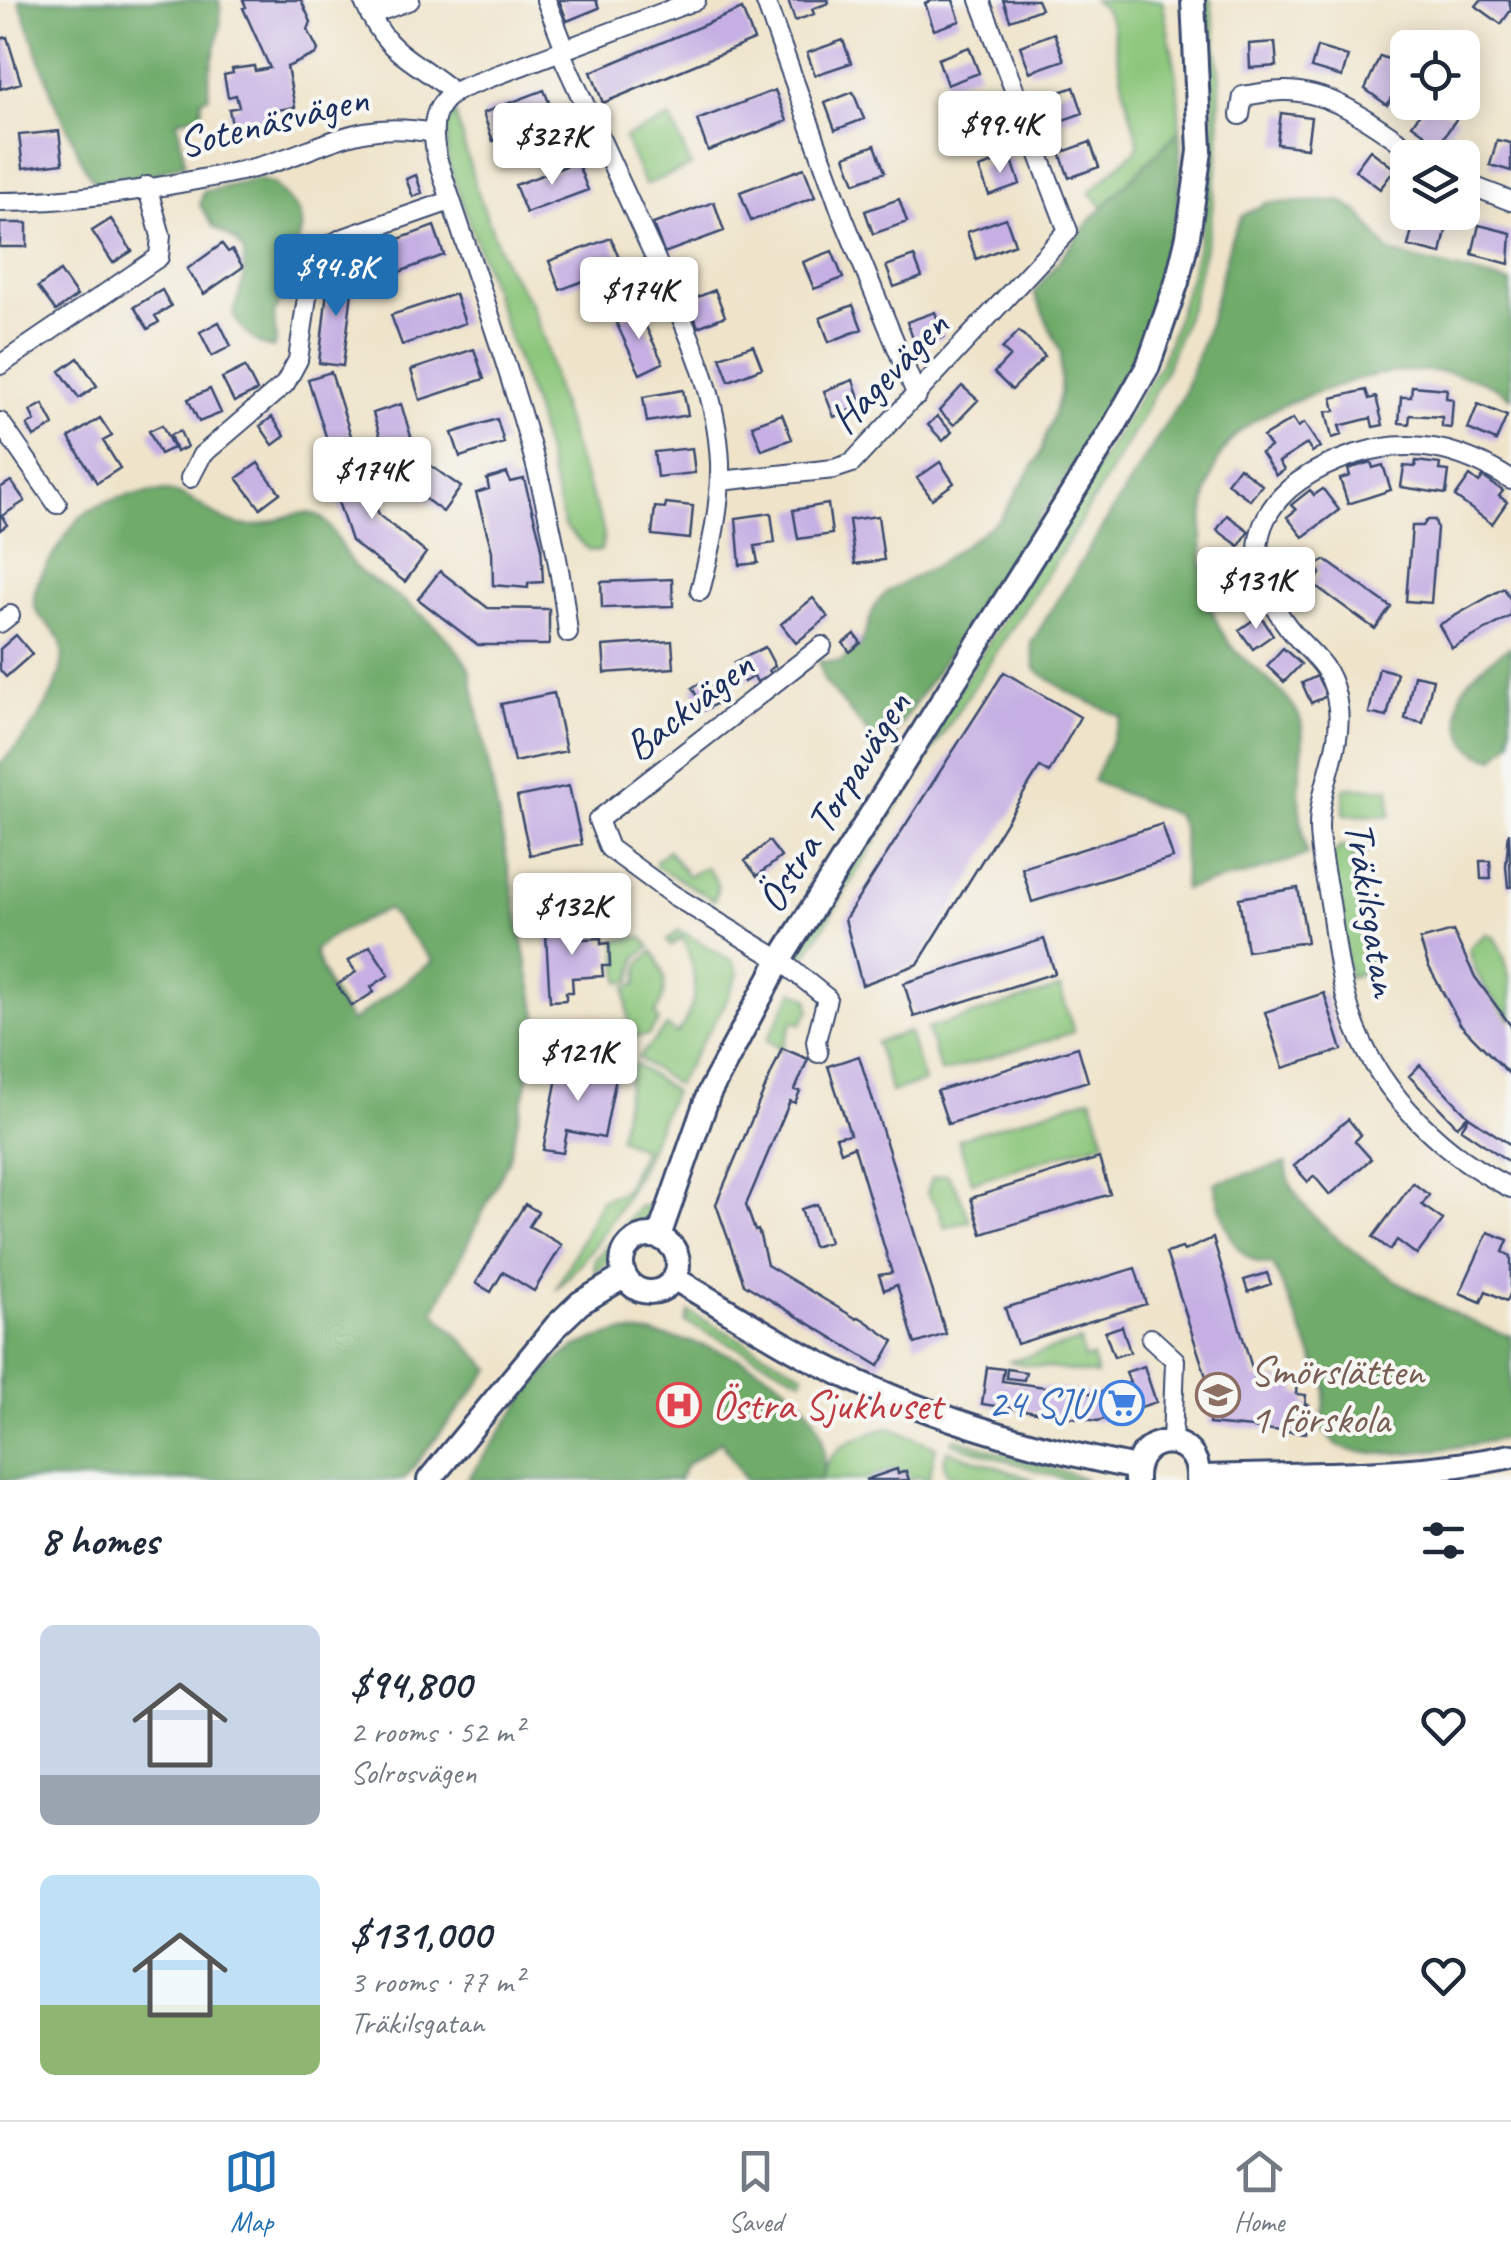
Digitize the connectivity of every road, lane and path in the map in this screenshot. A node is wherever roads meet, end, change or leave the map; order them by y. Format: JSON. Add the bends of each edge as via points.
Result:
{"nodes":[{"id":1,"x":410,"y":0,"type":"edge"},
{"id":2,"x":546,"y":0,"type":"edge"},
{"id":3,"x":696,"y":0,"type":"edge"},
{"id":4,"x":765,"y":0,"type":"edge"},
{"id":5,"x":980,"y":0,"type":"edge"},
{"id":6,"x":1178,"y":0,"type":"edge"},
{"id":7,"x":1193,"y":0,"type":"edge"},
{"id":8,"x":366,"y":8,"type":"edge"},
{"id":9,"x":1192,"y":34,"type":"junction"},
{"id":10,"x":563,"y":50,"type":"junction"},
{"id":11,"x":450,"y":93,"type":"junction"},
{"id":12,"x":1240,"y":115,"type":"dead end"},
{"id":13,"x":434,"y":133,"type":"junction"},
{"id":14,"x":1396,"y":140,"type":"edge"},
{"id":15,"x":147,"y":186,"type":"junction"},
{"id":16,"x":1480,"y":189,"type":"edge"},
{"id":17,"x":450,"y":200,"type":"junction"},
{"id":18,"x":1511,"y":201,"type":"edge"},
{"id":19,"x":0,"y":202,"type":"edge"},
{"id":20,"x":0,"y":365,"type":"edge"},
{"id":21,"x":917,"y":396,"type":"junction"},
{"id":22,"x":0,"y":422,"type":"edge"},
{"id":23,"x":190,"y":478,"type":"dead end"},
{"id":24,"x":1511,"y":480,"type":"edge"},
{"id":25,"x":720,"y":481,"type":"junction"},
{"id":26,"x":57,"y":504,"type":"dead end"},
{"id":27,"x":700,"y":591,"type":"dead end"},
{"id":28,"x":568,"y":633,"type":"dead end"},
{"id":29,"x":822,"y":646,"type":"dead end"},
{"id":30,"x":780,"y":960,"type":"junction"},
{"id":31,"x":818,"y":1052,"type":"dead end"},
{"id":32,"x":1511,"y":1188,"type":"edge"},
{"id":33,"x":658,"y":1236,"type":"junction"},
{"id":34,"x":625,"y":1276,"type":"junction"},
{"id":35,"x":674,"y":1279,"type":"junction"},
{"id":36,"x":1152,"y":1338,"type":"dead end"},
{"id":37,"x":1172,"y":1443,"type":"junction"},
{"id":38,"x":1511,"y":1456,"type":"edge"},
{"id":39,"x":1136,"y":1474,"type":"edge"},
{"id":40,"x":1199,"y":1478,"type":"edge"},
{"id":41,"x":429,"y":1480,"type":"edge"}],
"edges":[{"from":1,"to":8,"type":"street"},
{"from":2,"to":10,"type":"street"},
{"from":3,"to":10,"type":"street"},
{"from":4,"to":21,"type":"street"},
{"from":5,"to":21,"type":"street","name":"Hagevägen","via":[[1068,232]]},
{"from":6,"to":9,"type":"street"},
{"from":7,"to":9,"type":"street"},
{"from":8,"to":11,"type":"street","via":[[400,56]]},
{"from":9,"to":30,"type":"street","name":"Östra Torpavägen","via":[[1200,151],[1188,236],[1148,366]]},
{"from":10,"to":11,"type":"street"},
{"from":10,"to":25,"type":"street","via":[[697,353],[715,418]]},
{"from":11,"to":13,"type":"street","name":"Sotenäsvägen","via":[[440,102]]},
{"from":12,"to":14,"type":"street","via":[[1243,96],[1284,91],[1345,106]]},
{"from":13,"to":15,"type":"street","name":"Sotenäsvägen","via":[[358,131],[250,169]]},
{"from":13,"to":17,"type":"street"},
{"from":15,"to":19,"type":"street","name":"Sotenäsvägen","via":[[65,200]]},
{"from":15,"to":20,"type":"street","via":[[161,236],[159,256]]},
{"from":16,"to":18,"type":"street"},
{"from":17,"to":23,"type":"street","via":[[320,251],[293,372],[202,455]]},
{"from":17,"to":28,"type":"street","via":[[516,399],[563,587]]},
{"from":21,"to":25,"type":"street","name":"Hagevägen","via":[[845,466]]},
{"from":22,"to":26,"type":"street"},
{"from":24,"to":32,"type":"street","name":"Träkilsgatan","via":[[1440,448],[1404,445],[1359,454],[1288,490],[1262,522],[1258,551],[1278,612],[1324,664],[1334,690],[1338,734],[1319,825],[1338,962],[1356,1028],[1379,1072],[1420,1123]]},
{"from":25,"to":27,"type":"street"},
{"from":29,"to":30,"type":"street","name":"Backvägen","via":[[598,820],[609,848],[673,896]]},
{"from":30,"to":31,"type":"street","via":[[827,998]]},
{"from":30,"to":33,"type":"street","name":"Östra Torpavägen","via":[[709,1094]]},
{"from":33,"to":34,"type":"street","via":[[629,1245]]},
{"from":33,"to":35,"type":"street","via":[[678,1257]]},
{"from":34,"to":35,"type":"street","via":[[648,1292]]},
{"from":34,"to":41,"type":"street","via":[[556,1325]]},
{"from":35,"to":39,"type":"street","via":[[818,1363],[922,1410]]},
{"from":36,"to":37,"type":"street","via":[[1175,1360]]},
{"from":37,"to":39,"type":"street","via":[[1149,1448]]},
{"from":37,"to":40,"type":"street","via":[[1192,1454]]},
{"from":38,"to":40,"type":"street","via":[[1418,1472]]}]}
